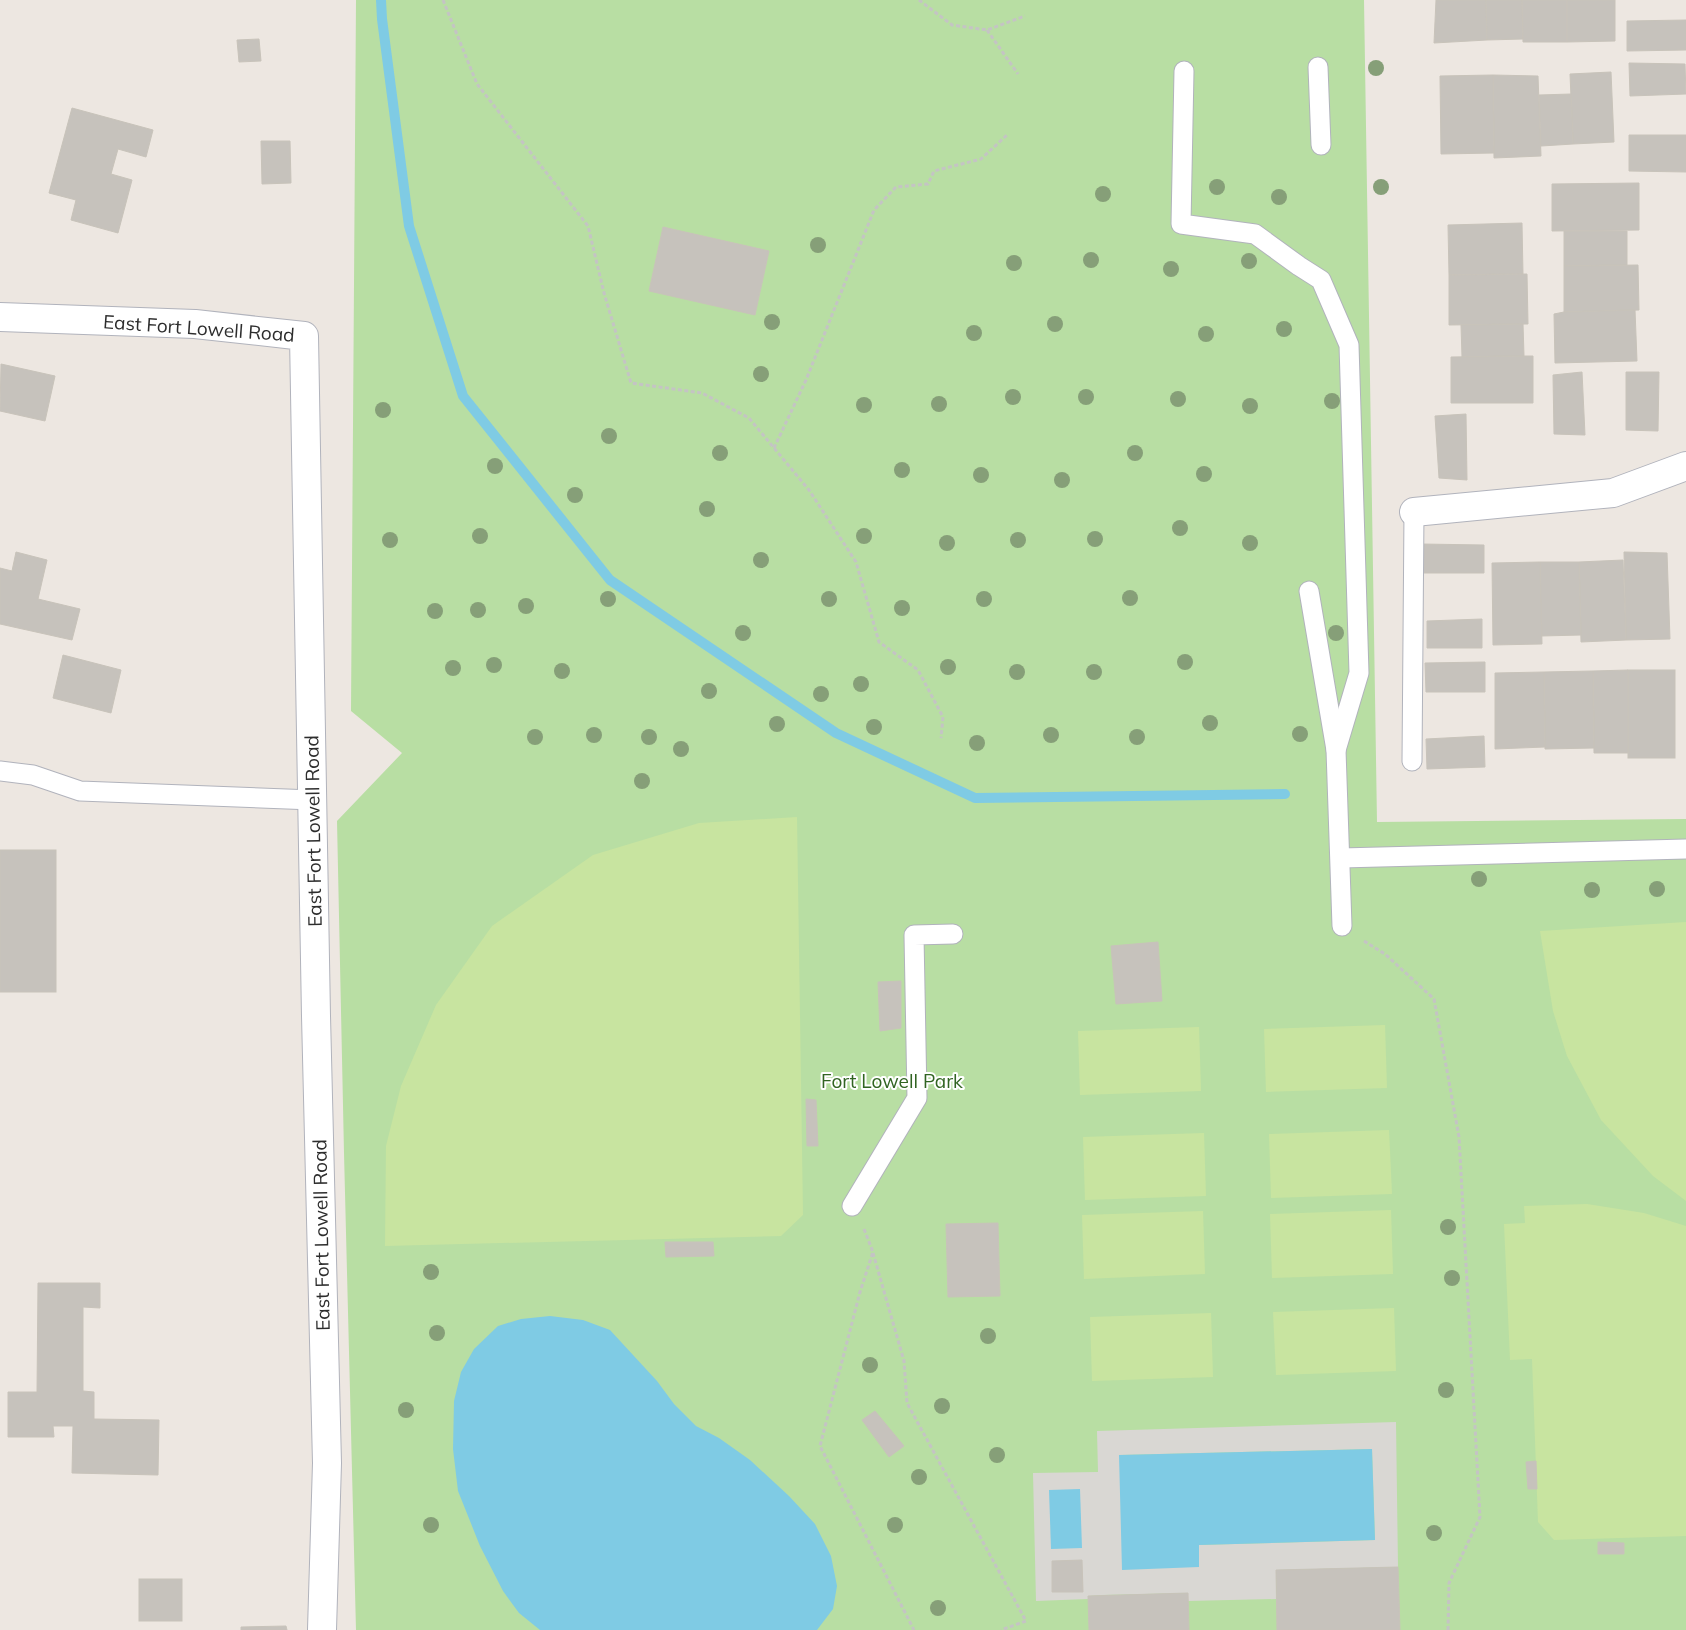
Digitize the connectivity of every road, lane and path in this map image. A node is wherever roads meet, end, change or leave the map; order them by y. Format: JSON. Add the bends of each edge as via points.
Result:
{"nodes":[{"id":1,"x":443,"y":0,"type":"edge"},
{"id":2,"x":919,"y":0,"type":"edge"},
{"id":3,"x":1025,"y":16,"type":"dead end"},
{"id":4,"x":987,"y":30,"type":"junction"},
{"id":5,"x":1318,"y":66,"type":"dead end"},
{"id":6,"x":1184,"y":71,"type":"dead end"},
{"id":7,"x":1018,"y":74,"type":"dead end"},
{"id":8,"x":1007,"y":134,"type":"dead end"},
{"id":9,"x":1321,"y":145,"type":"dead end"},
{"id":10,"x":0,"y":317,"type":"edge"},
{"id":11,"x":774,"y":448,"type":"junction"},
{"id":12,"x":1686,"y":466,"type":"edge"},
{"id":13,"x":1414,"y":512,"type":"joint"},
{"id":14,"x":1309,"y":591,"type":"dead end"},
{"id":15,"x":941,"y":738,"type":"dead end"},
{"id":16,"x":1336,"y":750,"type":"junction"},
{"id":17,"x":1412,"y":761,"type":"dead end"},
{"id":18,"x":0,"y":771,"type":"edge"},
{"id":19,"x":313,"y":800,"type":"junction"},
{"id":20,"x":1686,"y":849,"type":"edge"},
{"id":21,"x":1341,"y":858,"type":"junction"},
{"id":22,"x":1342,"y":926,"type":"joint"},
{"id":23,"x":953,"y":934,"type":"dead end"},
{"id":24,"x":852,"y":1206,"type":"joint"},
{"id":25,"x":873,"y":1252,"type":"junction"},
{"id":26,"x":322,"y":1630,"type":"edge"},
{"id":27,"x":914,"y":1630,"type":"edge"},
{"id":28,"x":1001,"y":1630,"type":"edge"},
{"id":29,"x":1448,"y":1630,"type":"edge"}],
"edges":[{"from":1,"to":11,"type":"path","via":[[477,84],[588,226],[631,383],[702,393],[748,418]]},
{"from":2,"to":4,"type":"path","via":[[952,25]]},
{"from":3,"to":4,"type":"path"},
{"from":4,"to":7,"type":"path"},
{"from":5,"to":9,"type":"lane"},
{"from":6,"to":16,"type":"lane","via":[[1181,224],[1254,234],[1321,280],[1349,345],[1359,673]]},
{"from":8,"to":11,"type":"path","via":[[981,159],[934,171],[928,184],[896,187],[874,210],[806,380]]},
{"from":10,"to":19,"type":"street","name":"East Fort Lowell Road","via":[[195,324],[304,336]]},
{"from":11,"to":15,"type":"path","via":[[809,490],[856,562],[879,642],[918,670],[943,717]]},
{"from":12,"to":13,"type":"street","via":[[1613,493]]},
{"from":13,"to":17,"type":"lane"},
{"from":14,"to":16,"type":"lane"},
{"from":16,"to":21,"type":"lane"},
{"from":18,"to":19,"type":"lane","via":[[32,775],[80,791]]},
{"from":19,"to":26,"type":"street","name":"East Fort Lowell Road","via":[[327,1463]]},
{"from":20,"to":21,"type":"lane"},
{"from":21,"to":22,"type":"lane"},
{"from":22,"to":29,"type":"path","via":[[1385,954],[1434,999],[1459,1137],[1480,1518],[1449,1583]]},
{"from":23,"to":24,"type":"lane","via":[[914,935],[917,1098]]},
{"from":24,"to":25,"type":"path"},
{"from":25,"to":27,"type":"path","via":[[820,1446]]},
{"from":25,"to":28,"type":"path","via":[[904,1361],[907,1403],[1026,1621]]}]}
